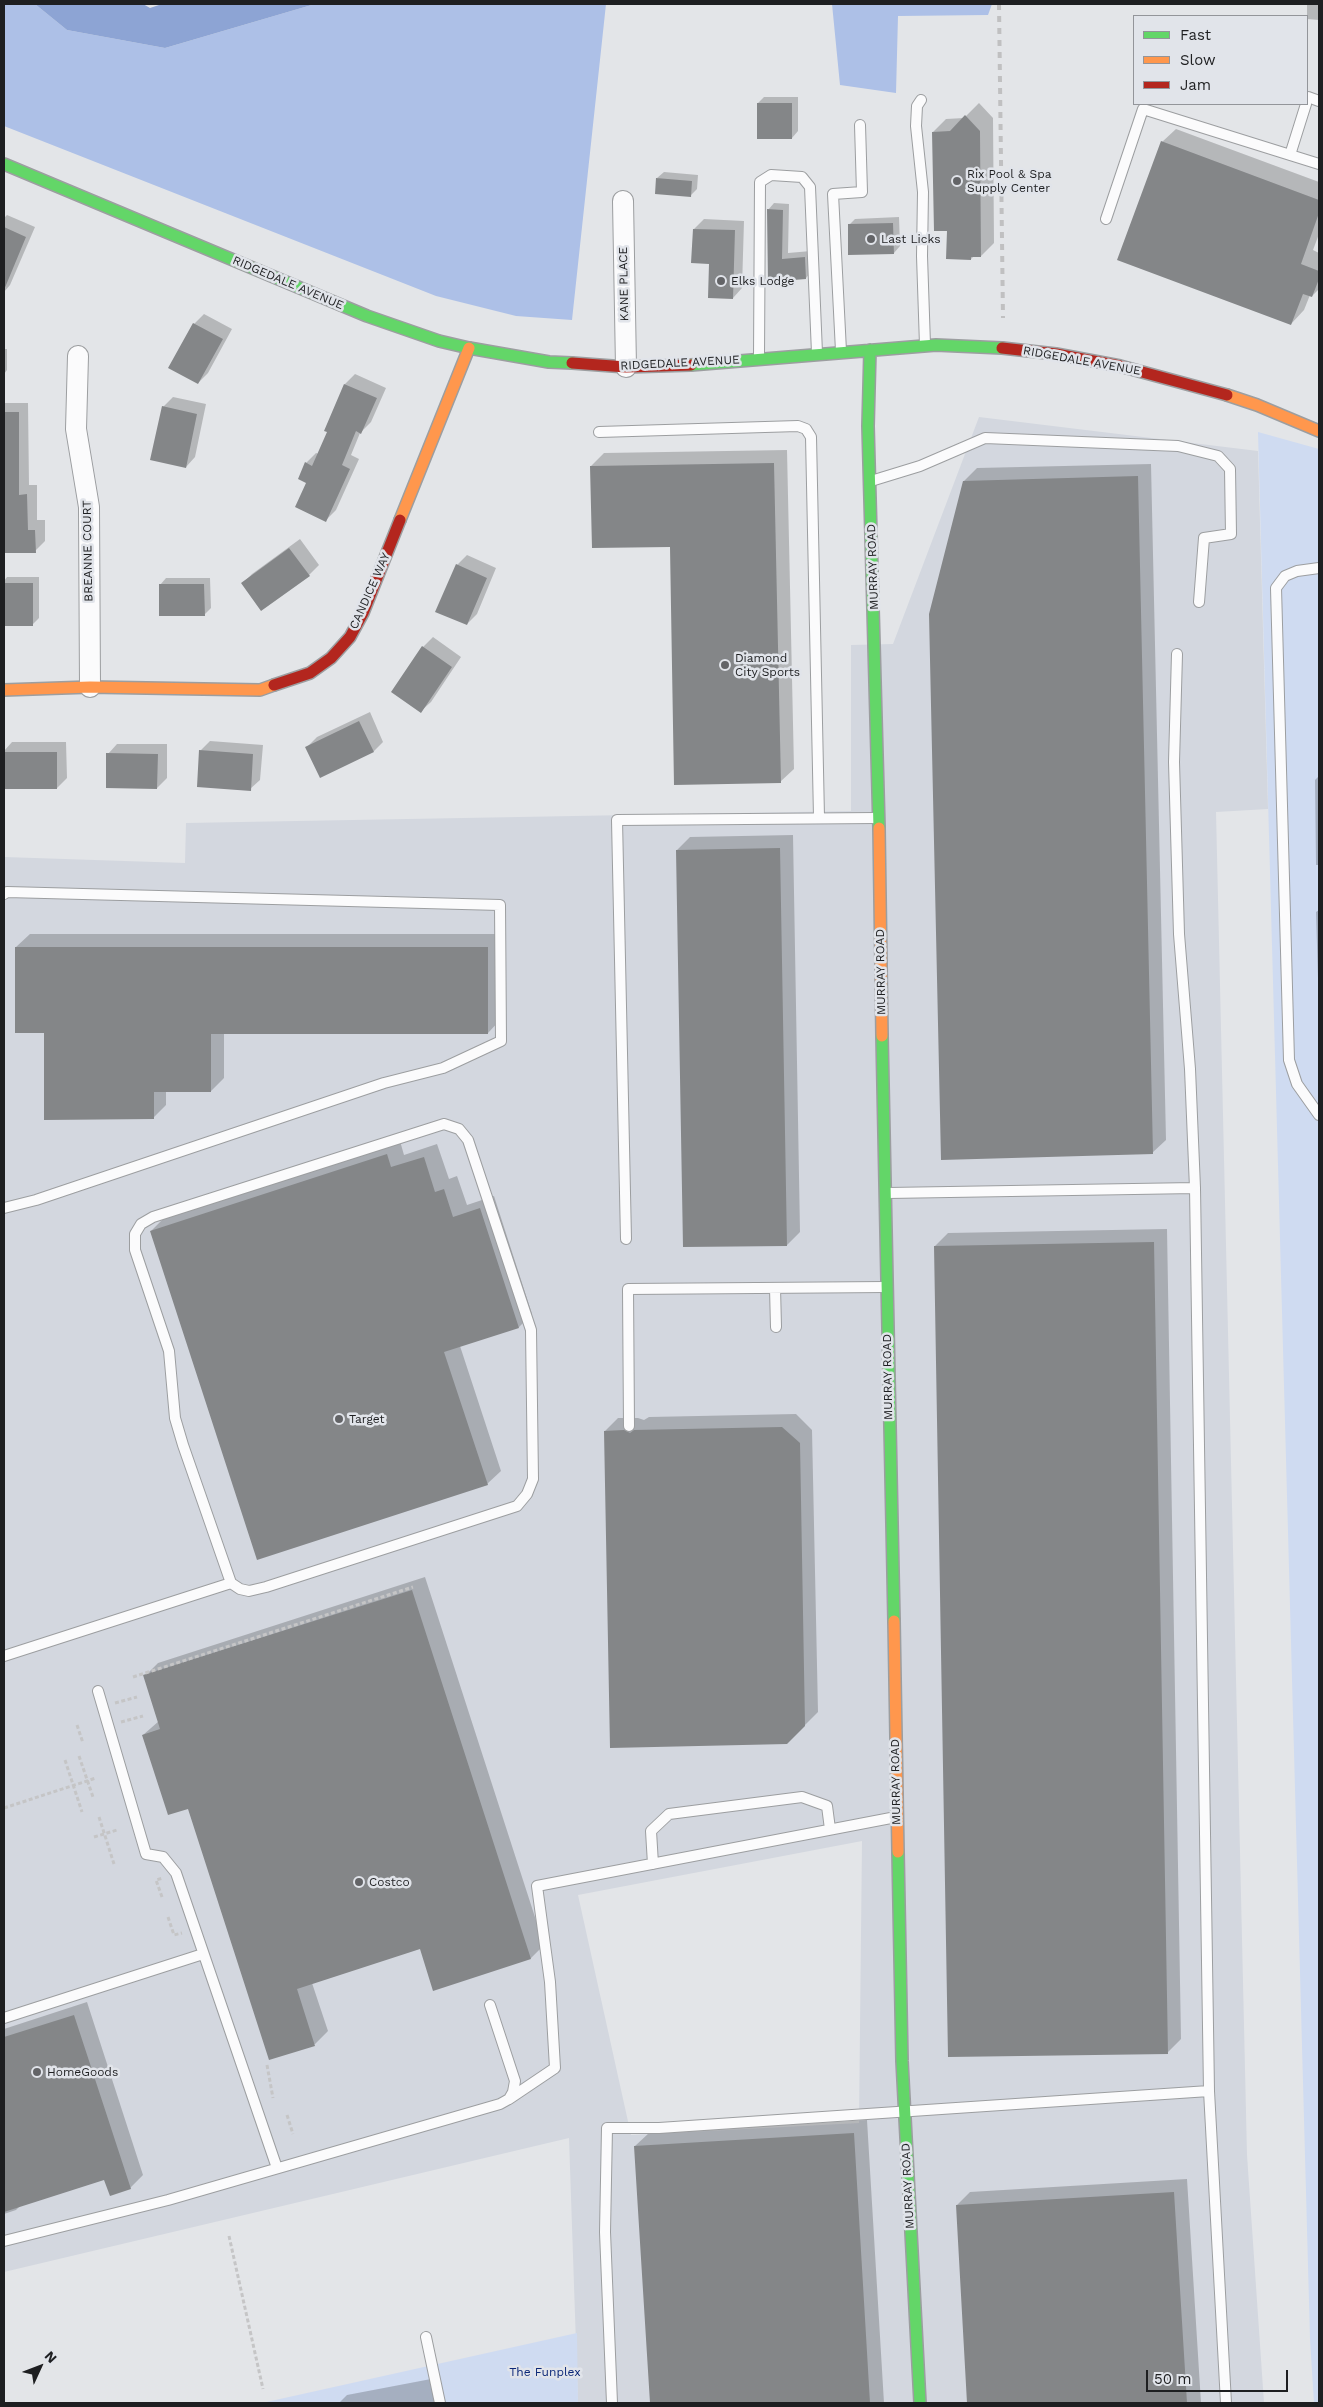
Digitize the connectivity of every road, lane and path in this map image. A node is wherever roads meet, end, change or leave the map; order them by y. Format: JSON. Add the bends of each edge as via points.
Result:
{"nodes":[{"id":1,"x":922,"y":100,"type":"dead end"},
{"id":2,"x":1306,"y":105,"type":"edge"},
{"id":3,"x":860,"y":125,"type":"dead end"},
{"id":4,"x":1290,"y":154,"type":"junction"},
{"id":5,"x":4,"y":164,"type":"edge"},
{"id":6,"x":1319,"y":164,"type":"edge"},
{"id":7,"x":623,"y":201,"type":"dead end"},
{"id":8,"x":1106,"y":219,"type":"dead end"},
{"id":9,"x":925,"y":346,"type":"junction"},
{"id":10,"x":469,"y":348,"type":"junction"},
{"id":11,"x":870,"y":350,"type":"junction"},
{"id":12,"x":841,"y":352,"type":"junction"},
{"id":13,"x":817,"y":354,"type":"junction"},
{"id":14,"x":78,"y":356,"type":"dead end"},
{"id":15,"x":759,"y":359,"type":"junction"},
{"id":16,"x":626,"y":367,"type":"junction"},
{"id":17,"x":1319,"y":431,"type":"edge"},
{"id":18,"x":599,"y":432,"type":"dead end"},
{"id":19,"x":870,"y":481,"type":"junction"},
{"id":20,"x":1319,"y":568,"type":"edge"},
{"id":21,"x":1199,"y":602,"type":"dead end"},
{"id":22,"x":1177,"y":654,"type":"dead end"},
{"id":23,"x":90,"y":687,"type":"junction"},
{"id":24,"x":4,"y":690,"type":"edge"},
{"id":25,"x":819,"y":817,"type":"junction"},
{"id":26,"x":878,"y":818,"type":"junction"},
{"id":27,"x":4,"y":894,"type":"edge"},
{"id":28,"x":1319,"y":1115,"type":"edge"},
{"id":29,"x":1195,"y":1188,"type":"junction"},
{"id":30,"x":884,"y":1193,"type":"junction"},
{"id":31,"x":4,"y":1208,"type":"edge"},
{"id":32,"x":626,"y":1239,"type":"dead end"},
{"id":33,"x":886,"y":1287,"type":"junction"},
{"id":34,"x":775,"y":1288,"type":"junction"},
{"id":35,"x":776,"y":1327,"type":"dead end"},
{"id":36,"x":629,"y":1426,"type":"dead end"},
{"id":37,"x":231,"y":1583,"type":"junction"},
{"id":38,"x":413,"y":1588,"type":"dead end"},
{"id":39,"x":4,"y":1656,"type":"edge"},
{"id":40,"x":133,"y":1677,"type":"dead end"},
{"id":41,"x":98,"y":1691,"type":"dead end"},
{"id":42,"x":137,"y":1697,"type":"dead end"},
{"id":43,"x":123,"y":1701,"type":"dead end"},
{"id":44,"x":143,"y":1716,"type":"dead end"},
{"id":45,"x":128,"y":1720,"type":"dead end"},
{"id":46,"x":77,"y":1726,"type":"dead end"},
{"id":47,"x":83,"y":1743,"type":"dead end"},
{"id":48,"x":79,"y":1756,"type":"dead end"},
{"id":49,"x":65,"y":1760,"type":"dead end"},
{"id":50,"x":96,"y":1778,"type":"dead end"},
{"id":51,"x":87,"y":1781,"type":"junction"},
{"id":52,"x":73,"y":1785,"type":"junction"},
{"id":53,"x":93,"y":1798,"type":"dead end"},
{"id":54,"x":4,"y":1808,"type":"edge"},
{"id":55,"x":82,"y":1812,"type":"dead end"},
{"id":56,"x":99,"y":1817,"type":"dead end"},
{"id":57,"x":897,"y":1817,"type":"junction"},
{"id":58,"x":830,"y":1829,"type":"junction"},
{"id":59,"x":117,"y":1830,"type":"dead end"},
{"id":60,"x":104,"y":1834,"type":"junction"},
{"id":61,"x":94,"y":1837,"type":"dead end"},
{"id":62,"x":114,"y":1864,"type":"dead end"},
{"id":63,"x":653,"y":1864,"type":"junction"},
{"id":64,"x":157,"y":1881,"type":"dead end"},
{"id":65,"x":162,"y":1897,"type":"dead end"},
{"id":66,"x":168,"y":1918,"type":"dead end"},
{"id":67,"x":186,"y":1932,"type":"dead end"},
{"id":68,"x":203,"y":1954,"type":"junction"},
{"id":69,"x":490,"y":2005,"type":"dead end"},
{"id":70,"x":4,"y":2018,"type":"edge"},
{"id":71,"x":267,"y":2064,"type":"dead end"},
{"id":72,"x":1209,"y":2091,"type":"junction"},
{"id":73,"x":273,"y":2098,"type":"dead end"},
{"id":74,"x":509,"y":2100,"type":"junction"},
{"id":75,"x":904,"y":2112,"type":"junction"},
{"id":76,"x":288,"y":2115,"type":"dead end"},
{"id":77,"x":293,"y":2134,"type":"dead end"},
{"id":78,"x":276,"y":2168,"type":"junction"},
{"id":79,"x":229,"y":2236,"type":"dead end"},
{"id":80,"x":4,"y":2241,"type":"edge"},
{"id":81,"x":426,"y":2337,"type":"dead end"},
{"id":82,"x":263,"y":2389,"type":"dead end"},
{"id":83,"x":440,"y":2403,"type":"edge"},
{"id":84,"x":612,"y":2403,"type":"edge"},
{"id":85,"x":920,"y":2403,"type":"edge"},
{"id":86,"x":1226,"y":2403,"type":"edge"}],
"edges":[{"from":1,"to":9,"type":"lane","via":[[917,106],[916,126],[923,192]]},
{"from":2,"to":4,"type":"lane"},
{"from":3,"to":12,"type":"lane","via":[[862,192],[832,194]]},
{"from":4,"to":6,"type":"lane"},
{"from":4,"to":8,"type":"lane","via":[[1143,109]]},
{"from":5,"to":10,"type":"street","name":"RIDGEDALE AVENUE","via":[[366,316]]},
{"from":7,"to":16,"type":"street","name":"KANE PLACE"},
{"from":9,"to":11,"type":"street","name":"RIDGEDALE AVENUE"},
{"from":9,"to":17,"type":"street","name":"RIDGEDALE AVENUE","via":[[998,347],[1120,366],[1196,385],[1257,405]]},
{"from":10,"to":16,"type":"street","name":"RIDGEDALE AVENUE","via":[[549,362]]},
{"from":10,"to":23,"type":"street","name":"CANDICE WAY","via":[[363,613],[350,637],[331,658],[310,673],[260,690]]},
{"from":11,"to":12,"type":"street","name":"RIDGEDALE AVENUE"},
{"from":11,"to":19,"type":"street","name":"MURRAY ROAD"},
{"from":12,"to":13,"type":"street","name":"RIDGEDALE AVENUE"},
{"from":13,"to":15,"type":"street","name":"RIDGEDALE AVENUE"},
{"from":13,"to":15,"type":"lane","via":[[810,187],[802,177],[771,175],[760,182]]},
{"from":14,"to":23,"type":"street","name":"BREANNE COURT","via":[[76,429],[89,507]]},
{"from":15,"to":16,"type":"street","name":"RIDGEDALE AVENUE"},
{"from":18,"to":25,"type":"lane","via":[[798,426],[806,429],[812,438]]},
{"from":19,"to":21,"type":"lane","via":[[920,466],[985,438],[1178,446],[1218,456],[1230,469],[1231,534],[1204,538]]},
{"from":19,"to":26,"type":"street","name":"MURRAY ROAD"},
{"from":20,"to":28,"type":"lane","via":[[1285,576],[1276,588],[1289,1060],[1298,1084]]},
{"from":22,"to":29,"type":"lane","via":[[1174,762],[1179,934]]},
{"from":23,"to":24,"type":"street","name":"CANDICE WAY"},
{"from":25,"to":26,"type":"lane"},
{"from":25,"to":32,"type":"lane","via":[[617,820]]},
{"from":26,"to":30,"type":"street","name":"MURRAY ROAD"},
{"from":27,"to":31,"type":"lane","via":[[500,905],[501,1041],[443,1068],[384,1082]]},
{"from":29,"to":30,"type":"lane"},
{"from":29,"to":72,"type":"lane"},
{"from":30,"to":33,"type":"street","name":"MURRAY ROAD"},
{"from":33,"to":34,"type":"lane"},
{"from":33,"to":57,"type":"street","name":"MURRAY ROAD"},
{"from":34,"to":35,"type":"lane"},
{"from":34,"to":36,"type":"lane","via":[[628,1289]]},
{"from":37,"to":37,"type":"lane","via":[[249,1591],[266,1588],[517,1506],[527,1494],[533,1479],[531,1330],[468,1140],[459,1129],[444,1124],[153,1217],[141,1224],[135,1234],[135,1250],[169,1352],[176,1418],[183,1445]]},
{"from":37,"to":39,"type":"lane"},
{"from":38,"to":40,"type":"path"},
{"from":41,"to":68,"type":"lane","via":[[146,1854],[163,1857],[176,1873]]},
{"from":42,"to":43,"type":"path"},
{"from":44,"to":45,"type":"path"},
{"from":46,"to":47,"type":"path"},
{"from":48,"to":51,"type":"path"},
{"from":49,"to":52,"type":"path"},
{"from":50,"to":51,"type":"path"},
{"from":51,"to":52,"type":"path"},
{"from":51,"to":53,"type":"path"},
{"from":52,"to":54,"type":"path"},
{"from":52,"to":55,"type":"path"},
{"from":56,"to":60,"type":"path"},
{"from":57,"to":58,"type":"lane"},
{"from":57,"to":75,"type":"street","name":"MURRAY ROAD"},
{"from":58,"to":63,"type":"lane"},
{"from":58,"to":63,"type":"lane","via":[[827,1806],[802,1797],[669,1814],[650,1831]]},
{"from":59,"to":60,"type":"path"},
{"from":60,"to":61,"type":"path"},
{"from":60,"to":62,"type":"path"},
{"from":63,"to":74,"type":"lane","via":[[538,1886],[550,1982],[555,2068]]},
{"from":64,"to":65,"type":"path"},
{"from":66,"to":67,"type":"path","via":[[174,1935]]},
{"from":68,"to":70,"type":"lane"},
{"from":68,"to":78,"type":"lane"},
{"from":69,"to":74,"type":"lane","via":[[515,2081]]},
{"from":71,"to":73,"type":"path"},
{"from":72,"to":75,"type":"lane"},
{"from":72,"to":86,"type":"lane"},
{"from":74,"to":78,"type":"lane"},
{"from":75,"to":84,"type":"lane","via":[[659,2128],[607,2128],[604,2232]]},
{"from":75,"to":85,"type":"street","name":"MURRAY ROAD"},
{"from":76,"to":77,"type":"path"},
{"from":78,"to":80,"type":"lane","via":[[168,2200]]},
{"from":79,"to":82,"type":"path"},
{"from":81,"to":83,"type":"lane"}]}
